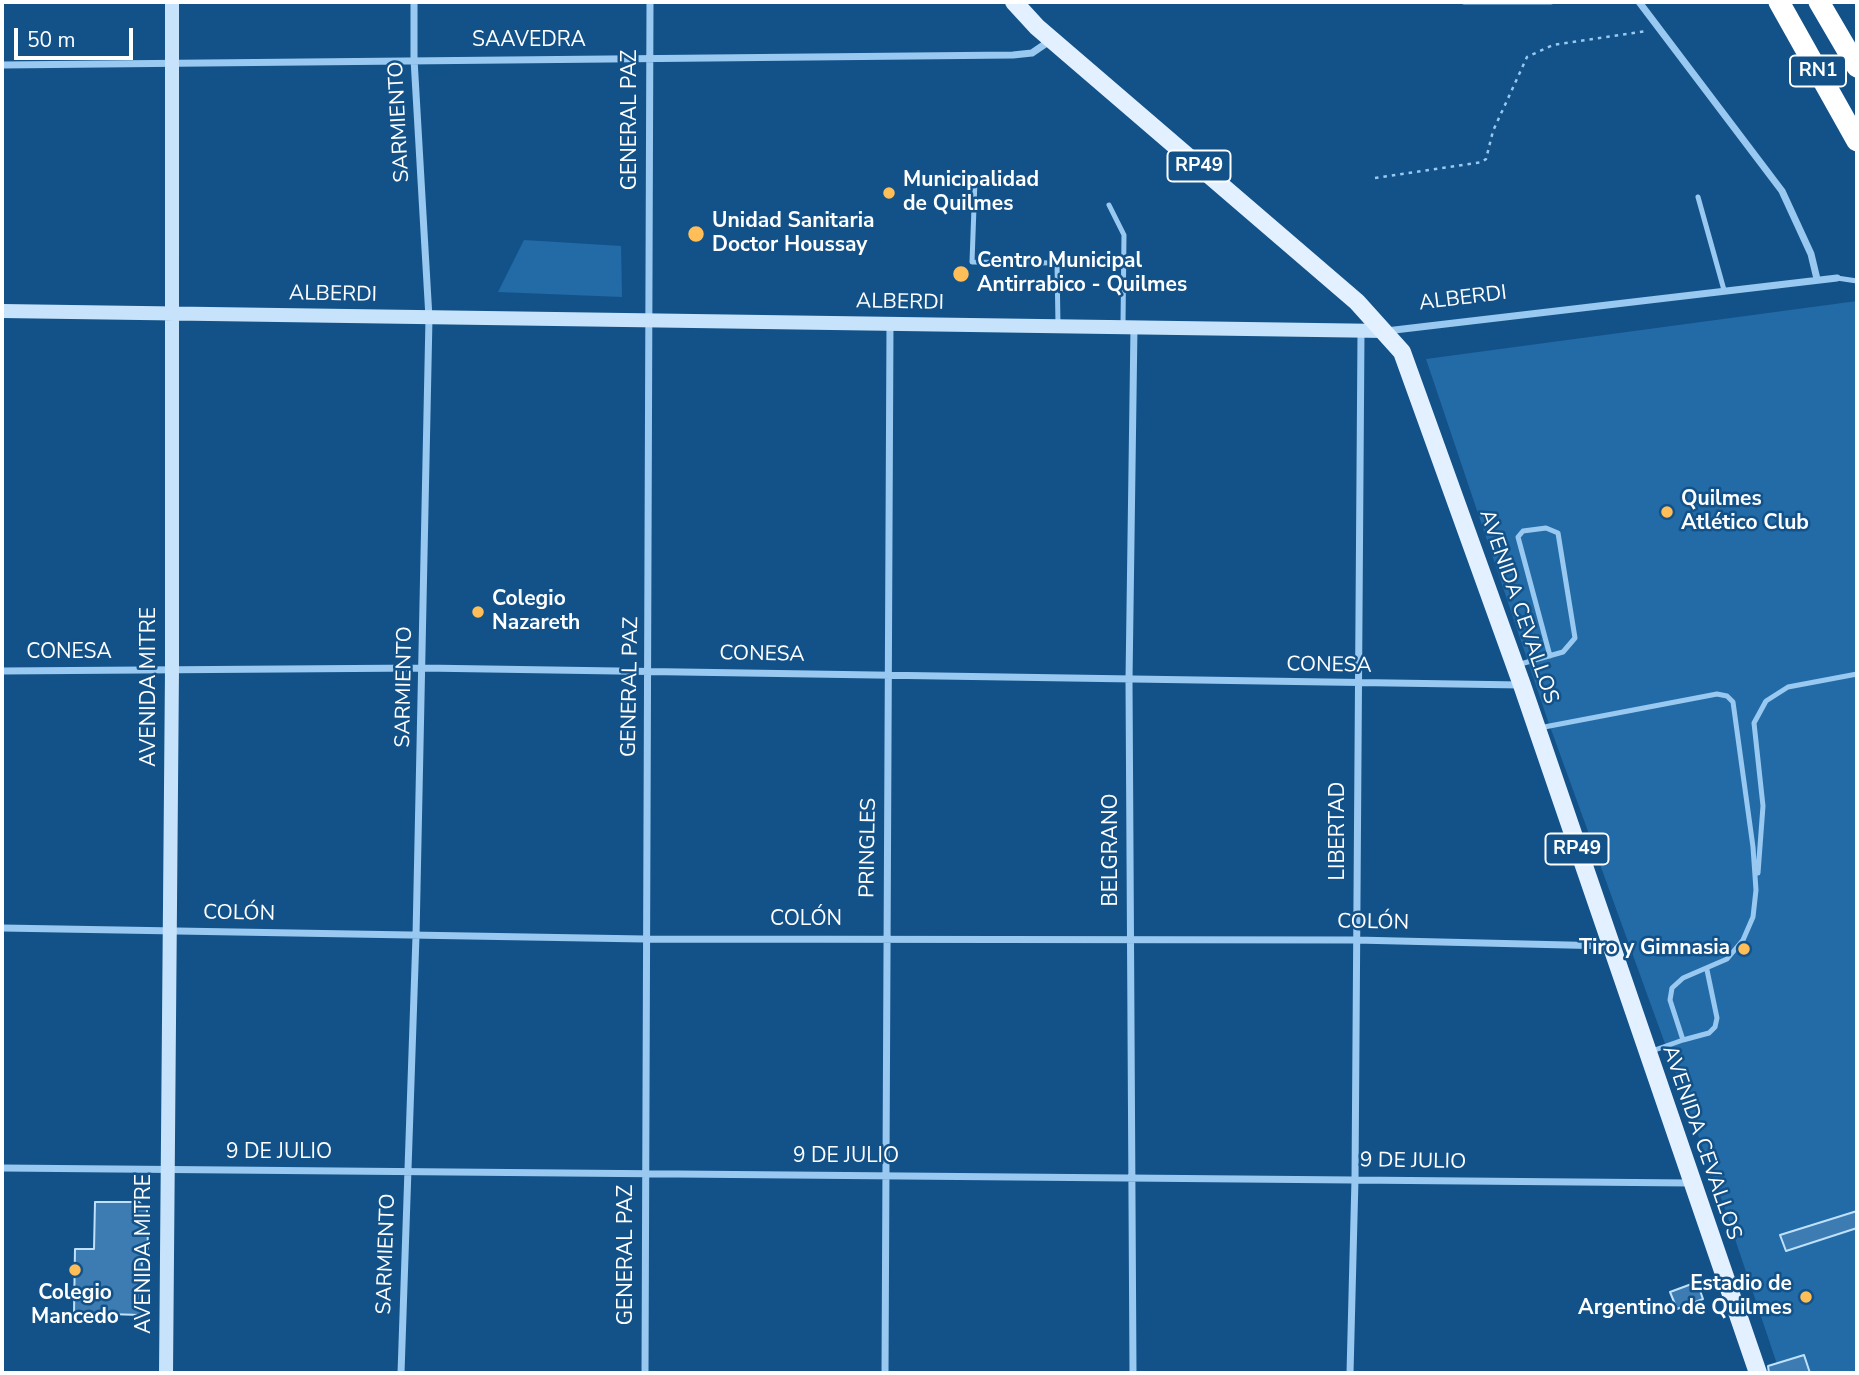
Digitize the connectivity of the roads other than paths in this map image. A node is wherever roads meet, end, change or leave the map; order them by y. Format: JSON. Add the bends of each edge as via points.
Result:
{"nodes":[{"id":1,"x":172,"y":2,"type":"edge"},
{"id":2,"x":414,"y":2,"type":"edge"},
{"id":3,"x":650,"y":2,"type":"edge"},
{"id":4,"x":1014,"y":2,"type":"edge"},
{"id":5,"x":1464,"y":2,"type":"edge"},
{"id":6,"x":1551,"y":2,"type":"edge"},
{"id":7,"x":1639,"y":2,"type":"edge"},
{"id":8,"x":1779,"y":2,"type":"edge"},
{"id":9,"x":1819,"y":2,"type":"edge"},
{"id":10,"x":1052,"y":39,"type":"junction"},
{"id":11,"x":648,"y":58,"type":"junction"},
{"id":12,"x":414,"y":59,"type":"junction"},
{"id":13,"x":172,"y":63,"type":"junction"},
{"id":14,"x":2,"y":65,"type":"edge"},
{"id":15,"x":1857,"y":67,"type":"edge"},
{"id":16,"x":1857,"y":141,"type":"edge"},
{"id":17,"x":975,"y":180,"type":"dead end"},
{"id":18,"x":1698,"y":197,"type":"dead end"},
{"id":19,"x":1109,"y":205,"type":"dead end"},
{"id":20,"x":1837,"y":278,"type":"joint"},
{"id":21,"x":1817,"y":279,"type":"junction"},
{"id":22,"x":1857,"y":281,"type":"edge"},
{"id":23,"x":1724,"y":290,"type":"junction"},
{"id":24,"x":2,"y":311,"type":"edge"},
{"id":25,"x":172,"y":312,"type":"junction"},
{"id":26,"x":429,"y":318,"type":"junction"},
{"id":27,"x":649,"y":322,"type":"junction"},
{"id":28,"x":890,"y":323,"type":"junction"},
{"id":29,"x":1058,"y":327,"type":"junction"},
{"id":30,"x":1129,"y":327,"type":"junction"},
{"id":31,"x":1385,"y":331,"type":"junction"},
{"id":32,"x":1361,"y":332,"type":"junction"},
{"id":33,"x":1550,"y":656,"type":"junction"},
{"id":34,"x":1514,"y":666,"type":"junction"},
{"id":35,"x":423,"y":668,"type":"junction"},
{"id":36,"x":172,"y":670,"type":"junction"},
{"id":37,"x":649,"y":670,"type":"junction"},
{"id":38,"x":2,"y":671,"type":"edge"},
{"id":39,"x":1857,"y":674,"type":"edge"},
{"id":40,"x":888,"y":675,"type":"junction"},
{"id":41,"x":1129,"y":680,"type":"junction"},
{"id":42,"x":1358,"y":684,"type":"junction"},
{"id":43,"x":1522,"y":685,"type":"junction"},
{"id":44,"x":1536,"y":729,"type":"junction"},
{"id":45,"x":1756,"y":890,"type":"junction"},
{"id":46,"x":2,"y":928,"type":"edge"},
{"id":47,"x":169,"y":930,"type":"junction"},
{"id":48,"x":416,"y":936,"type":"junction"},
{"id":49,"x":886,"y":937,"type":"junction"},
{"id":50,"x":644,"y":939,"type":"junction"},
{"id":51,"x":1130,"y":940,"type":"junction"},
{"id":52,"x":1356,"y":940,"type":"junction"},
{"id":53,"x":1610,"y":946,"type":"junction"},
{"id":54,"x":1707,"y":970,"type":"junction"},
{"id":55,"x":1683,"y":1040,"type":"junction"},
{"id":56,"x":1646,"y":1054,"type":"junction"},
{"id":57,"x":2,"y":1168,"type":"edge"},
{"id":58,"x":166,"y":1170,"type":"junction"},
{"id":59,"x":408,"y":1171,"type":"junction"},
{"id":60,"x":884,"y":1174,"type":"junction"},
{"id":61,"x":644,"y":1175,"type":"junction"},
{"id":62,"x":1131,"y":1177,"type":"junction"},
{"id":63,"x":1355,"y":1179,"type":"junction"},
{"id":64,"x":1690,"y":1183,"type":"junction"},
{"id":65,"x":166,"y":1373,"type":"edge"},
{"id":66,"x":401,"y":1373,"type":"edge"},
{"id":67,"x":645,"y":1373,"type":"edge"},
{"id":68,"x":885,"y":1373,"type":"edge"},
{"id":69,"x":1133,"y":1373,"type":"edge"},
{"id":70,"x":1350,"y":1373,"type":"edge"},
{"id":71,"x":1758,"y":1373,"type":"edge"}],
"edges":[{"from":1,"to":13,"type":"street","name":"AVENIDA MITRE"},
{"from":2,"to":12,"type":"street","name":"SARMIENTO"},
{"from":3,"to":11,"type":"street","name":"GENERAL PAZ"},
{"from":4,"to":10,"type":"main road","name":"AVENIDA CEVALLOS","number":"RP49"},
{"from":5,"to":6,"type":"lane"},
{"from":7,"to":21,"type":"street","via":[[1782,191],[1811,254]]},
{"from":8,"to":16,"type":"highway","number":"RN1"},
{"from":9,"to":15,"type":"highway","number":"RN1"},
{"from":10,"to":11,"type":"street","name":"SAAVEDRA","via":[[1032,53],[1013,55]]},
{"from":10,"to":31,"type":"main road","name":"AVENIDA CEVALLOS","number":"RP49"},
{"from":11,"to":12,"type":"street","name":"SAAVEDRA"},
{"from":11,"to":27,"type":"street","name":"GENERAL PAZ"},
{"from":12,"to":13,"type":"street","name":"SAAVEDRA"},
{"from":12,"to":26,"type":"street","name":"SARMIENTO"},
{"from":13,"to":14,"type":"street","name":"SAAVEDRA"},
{"from":13,"to":25,"type":"street","name":"AVENIDA MITRE"},
{"from":17,"to":29,"type":"lane","via":[[972,262],[1057,264]]},
{"from":18,"to":23,"type":"lane"},
{"from":19,"to":30,"type":"lane","via":[[1124,235]]},
{"from":20,"to":21,"type":"street","name":"ALBERDI"},
{"from":20,"to":22,"type":"lane"},
{"from":21,"to":23,"type":"street","name":"ALBERDI"},
{"from":23,"to":31,"type":"street","name":"ALBERDI"},
{"from":24,"to":25,"type":"street","name":"ALBERDI"},
{"from":25,"to":26,"type":"street","name":"ALBERDI"},
{"from":25,"to":36,"type":"street","name":"AVENIDA MITRE"},
{"from":26,"to":27,"type":"street","name":"ALBERDI"},
{"from":26,"to":35,"type":"street","name":"SARMIENTO"},
{"from":27,"to":28,"type":"street","name":"ALBERDI"},
{"from":27,"to":37,"type":"street","name":"GENERAL PAZ"},
{"from":28,"to":29,"type":"street","name":"ALBERDI"},
{"from":28,"to":40,"type":"street","name":"PRINGLES"},
{"from":29,"to":30,"type":"street","name":"ALBERDI"},
{"from":30,"to":32,"type":"street","name":"ALBERDI"},
{"from":30,"to":41,"type":"street","name":"BELGRANO"},
{"from":31,"to":32,"type":"street","name":"ALBERDI"},
{"from":31,"to":34,"type":"main road","name":"AVENIDA CEVALLOS","number":"RP49","via":[[1408,363]]},
{"from":32,"to":42,"type":"street","name":"LIBERTAD"},
{"from":33,"to":33,"type":"lane","via":[[1570,647],[1575,638],[1558,533],[1546,528],[1523,531],[1518,537]]},
{"from":33,"to":34,"type":"lane"},
{"from":34,"to":43,"type":"main road","name":"AVENIDA CEVALLOS","number":"RP49"},
{"from":35,"to":36,"type":"street","name":"CONESA"},
{"from":35,"to":37,"type":"street","name":"CONESA"},
{"from":35,"to":48,"type":"street","name":"SARMIENTO"},
{"from":36,"to":38,"type":"street","name":"CONESA"},
{"from":36,"to":47,"type":"street","name":"AVENIDA MITRE"},
{"from":37,"to":40,"type":"street","name":"CONESA"},
{"from":37,"to":50,"type":"street","name":"GENERAL PAZ"},
{"from":39,"to":45,"type":"lane","via":[[1788,687],[1766,701],[1754,723],[1763,806]]},
{"from":40,"to":41,"type":"street","name":"CONESA"},
{"from":40,"to":49,"type":"street","name":"PRINGLES"},
{"from":41,"to":42,"type":"street","name":"CONESA"},
{"from":41,"to":51,"type":"street","name":"BELGRANO"},
{"from":42,"to":43,"type":"street","name":"CONESA"},
{"from":42,"to":52,"type":"street","name":"LIBERTAD"},
{"from":43,"to":44,"type":"main road","name":"AVENIDA CEVALLOS","number":"RP49"},
{"from":44,"to":45,"type":"lane","via":[[1717,694],[1727,696],[1733,702]]},
{"from":44,"to":53,"type":"main road","name":"AVENIDA CEVALLOS","number":"RP49"},
{"from":45,"to":54,"type":"lane","via":[[1753,917],[1743,940],[1727,959]]},
{"from":46,"to":47,"type":"street","name":"COLÓN"},
{"from":47,"to":48,"type":"street","name":"COLÓN"},
{"from":47,"to":58,"type":"street","name":"AVENIDA MITRE"},
{"from":48,"to":50,"type":"street","name":"COLÓN"},
{"from":48,"to":59,"type":"street","name":"SARMIENTO"},
{"from":49,"to":50,"type":"street","name":"COLÓN"},
{"from":49,"to":51,"type":"street","name":"COLÓN"},
{"from":49,"to":60,"type":"street","name":"PRINGLES"},
{"from":50,"to":61,"type":"street","name":"GENERAL PAZ"},
{"from":51,"to":52,"type":"street","name":"COLÓN"},
{"from":51,"to":62,"type":"street","name":"BELGRANO"},
{"from":52,"to":53,"type":"street","name":"COLÓN"},
{"from":52,"to":63,"type":"street","name":"LIBERTAD"},
{"from":53,"to":56,"type":"main road","name":"AVENIDA CEVALLOS","number":"RP49"},
{"from":54,"to":55,"type":"lane","via":[[1715,1027]]},
{"from":54,"to":55,"type":"lane","via":[[1683,978],[1672,988],[1670,1000]]},
{"from":55,"to":56,"type":"lane"},
{"from":56,"to":64,"type":"main road","name":"AVENIDA CEVALLOS","number":"RP49"},
{"from":57,"to":58,"type":"street","name":"9 DE JULIO"},
{"from":58,"to":59,"type":"street","name":"9 DE JULIO"},
{"from":58,"to":65,"type":"street","name":"AVENIDA MITRE"},
{"from":59,"to":61,"type":"street","name":"9 DE JULIO"},
{"from":59,"to":66,"type":"street","name":"SARMIENTO"},
{"from":60,"to":61,"type":"street","name":"9 DE JULIO"},
{"from":60,"to":62,"type":"street","name":"9 DE JULIO"},
{"from":60,"to":68,"type":"street","name":"PRINGLES"},
{"from":61,"to":67,"type":"street","name":"GENERAL PAZ"},
{"from":62,"to":63,"type":"street","name":"9 DE JULIO"},
{"from":62,"to":69,"type":"street","name":"BELGRANO"},
{"from":63,"to":64,"type":"street","name":"9 DE JULIO"},
{"from":63,"to":70,"type":"street","name":"LIBERTAD"},
{"from":64,"to":71,"type":"main road","name":"AVENIDA CEVALLOS","number":"RP49"}]}
